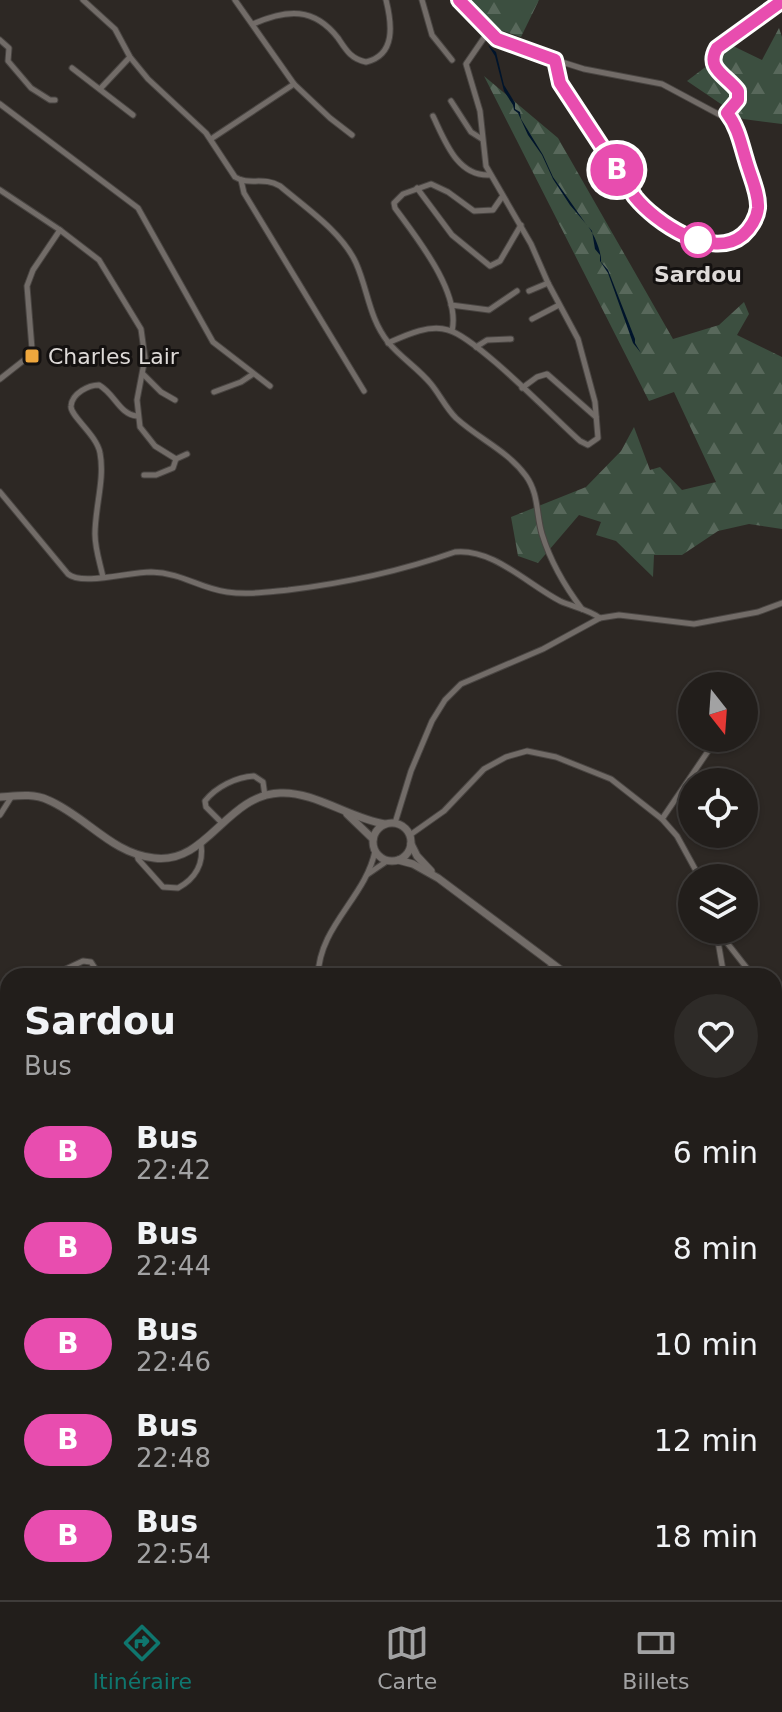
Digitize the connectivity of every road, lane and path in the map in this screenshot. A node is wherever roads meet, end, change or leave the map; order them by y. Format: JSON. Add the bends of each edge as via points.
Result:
{"nodes":[{"id":1,"x":83,"y":0,"type":"edge"},
{"id":2,"x":235,"y":0,"type":"edge"},
{"id":3,"x":386,"y":0,"type":"edge"},
{"id":4,"x":422,"y":0,"type":"edge"},
{"id":5,"x":459,"y":0,"type":"edge"},
{"id":6,"x":782,"y":1,"type":"edge"},
{"id":7,"x":253,"y":24,"type":"junction"},
{"id":8,"x":488,"y":32,"type":"junction"},
{"id":9,"x":0,"y":40,"type":"edge"},
{"id":10,"x":130,"y":57,"type":"junction"},
{"id":11,"x":452,"y":60,"type":"dead end"},
{"id":12,"x":555,"y":60,"type":"junction"},
{"id":13,"x":72,"y":68,"type":"dead end"},
{"id":14,"x":294,"y":84,"type":"junction"},
{"id":15,"x":100,"y":89,"type":"junction"},
{"id":16,"x":55,"y":100,"type":"dead end"},
{"id":17,"x":451,"y":101,"type":"dead end"},
{"id":18,"x":0,"y":104,"type":"edge"},
{"id":19,"x":727,"y":113,"type":"junction"},
{"id":20,"x":133,"y":115,"type":"dead end"},
{"id":21,"x":433,"y":116,"type":"dead end"},
{"id":22,"x":352,"y":135,"type":"dead end"},
{"id":23,"x":482,"y":139,"type":"junction"},
{"id":24,"x":211,"y":140,"type":"junction"},
{"id":25,"x":489,"y":175,"type":"junction"},
{"id":26,"x":241,"y":180,"type":"junction"},
{"id":27,"x":417,"y":188,"type":"junction"},
{"id":28,"x":0,"y":190,"type":"edge"},
{"id":29,"x":502,"y":196,"type":"junction"},
{"id":30,"x":521,"y":225,"type":"junction"},
{"id":31,"x":60,"y":230,"type":"junction"},
{"id":32,"x":548,"y":283,"type":"junction"},
{"id":33,"x":517,"y":291,"type":"dead end"},
{"id":34,"x":529,"y":291,"type":"dead end"},
{"id":35,"x":451,"y":305,"type":"junction"},
{"id":36,"x":559,"y":305,"type":"junction"},
{"id":37,"x":532,"y":319,"type":"dead end"},
{"id":38,"x":452,"y":331,"type":"junction"},
{"id":39,"x":511,"y":339,"type":"dead end"},
{"id":40,"x":388,"y":343,"type":"junction"},
{"id":41,"x":476,"y":347,"type":"junction"},
{"id":42,"x":143,"y":374,"type":"junction"},
{"id":43,"x":253,"y":374,"type":"junction"},
{"id":44,"x":0,"y":379,"type":"edge"},
{"id":45,"x":270,"y":386,"type":"dead end"},
{"id":46,"x":522,"y":388,"type":"junction"},
{"id":47,"x":364,"y":391,"type":"dead end"},
{"id":48,"x":214,"y":392,"type":"dead end"},
{"id":49,"x":175,"y":400,"type":"dead end"},
{"id":50,"x":137,"y":416,"type":"junction"},
{"id":51,"x":597,"y":418,"type":"junction"},
{"id":52,"x":187,"y":454,"type":"dead end"},
{"id":53,"x":176,"y":459,"type":"junction"},
{"id":54,"x":144,"y":475,"type":"dead end"},
{"id":55,"x":0,"y":492,"type":"edge"},
{"id":56,"x":103,"y":577,"type":"junction"},
{"id":57,"x":782,"y":603,"type":"edge"},
{"id":58,"x":582,"y":609,"type":"junction"},
{"id":59,"x":600,"y":618,"type":"junction"},
{"id":60,"x":707,"y":752,"type":"edge"},
{"id":61,"x":13,"y":796,"type":"junction"},
{"id":62,"x":265,"y":796,"type":"junction"},
{"id":63,"x":0,"y":797,"type":"edge"},
{"id":64,"x":347,"y":814,"type":"junction"},
{"id":65,"x":0,"y":815,"type":"edge"},
{"id":66,"x":662,"y":819,"type":"junction"},
{"id":67,"x":221,"y":822,"type":"junction"},
{"id":68,"x":395,"y":823,"type":"junction"},
{"id":69,"x":385,"y":824,"type":"junction"},
{"id":70,"x":373,"y":839,"type":"junction"},
{"id":71,"x":411,"y":840,"type":"junction"},
{"id":72,"x":201,"y":844,"type":"junction"},
{"id":73,"x":375,"y":851,"type":"junction"},
{"id":74,"x":137,"y":854,"type":"junction"},
{"id":75,"x":398,"y":860,"type":"junction"},
{"id":76,"x":387,"y":861,"type":"junction"},
{"id":77,"x":692,"y":864,"type":"edge"},
{"id":78,"x":365,"y":878,"type":"junction"},
{"id":79,"x":438,"y":878,"type":"junction"},
{"id":80,"x":718,"y":944,"type":"edge"},
{"id":81,"x":727,"y":944,"type":"edge"},
{"id":82,"x":554,"y":962,"type":"junction"},
{"id":83,"x":68,"y":968,"type":"edge"},
{"id":84,"x":95,"y":968,"type":"edge"},
{"id":85,"x":318,"y":968,"type":"edge"},
{"id":86,"x":549,"y":968,"type":"edge"},
{"id":87,"x":560,"y":968,"type":"edge"},
{"id":88,"x":723,"y":968,"type":"edge"},
{"id":89,"x":747,"y":968,"type":"edge"}],
"edges":[{"from":1,"to":10,"type":"street","via":[[115,29]]},
{"from":2,"to":7,"type":"street"},
{"from":3,"to":7,"type":"street","via":[[388,46],[366,62],[350,55],[318,18],[282,15]]},
{"from":4,"to":11,"type":"street","via":[[432,35]]},
{"from":5,"to":8,"type":"street"},
{"from":6,"to":19,"type":"street","via":[[713,56],[716,70],[738,91],[738,100]]},
{"from":7,"to":14,"type":"street"},
{"from":8,"to":12,"type":"street","via":[[511,46]]},
{"from":8,"to":23,"type":"street","via":[[466,64]]},
{"from":9,"to":16,"type":"street","via":[[9,48],[8,61],[20,77]]},
{"from":10,"to":15,"type":"street"},
{"from":10,"to":24,"type":"street"},
{"from":12,"to":19,"type":"street","via":[[662,84],[711,112]]},
{"from":12,"to":19,"type":"street","via":[[560,83],[642,207],[657,221],[719,245],[744,234],[758,206],[737,129]]},
{"from":13,"to":15,"type":"street"},
{"from":14,"to":22,"type":"street"},
{"from":14,"to":24,"type":"street"},
{"from":15,"to":20,"type":"street"},
{"from":17,"to":23,"type":"street","via":[[471,132]]},
{"from":18,"to":43,"type":"street","via":[[138,208],[213,342]]},
{"from":21,"to":25,"type":"street","via":[[469,172]]},
{"from":23,"to":25,"type":"street"},
{"from":24,"to":26,"type":"street"},
{"from":25,"to":29,"type":"street"},
{"from":26,"to":40,"type":"street","via":[[271,180],[335,235],[356,262],[372,315]]},
{"from":26,"to":47,"type":"street"},
{"from":27,"to":29,"type":"street","via":[[438,186],[469,210],[483,212],[493,210]]},
{"from":27,"to":30,"type":"street","via":[[452,235],[490,266],[500,261]]},
{"from":27,"to":35,"type":"street","via":[[397,198],[395,208],[422,244]]},
{"from":28,"to":31,"type":"street"},
{"from":29,"to":30,"type":"street"},
{"from":30,"to":32,"type":"street"},
{"from":31,"to":42,"type":"street","via":[[99,260],[136,319],[144,341]]},
{"from":31,"to":44,"type":"street","via":[[27,286],[32,349]]},
{"from":32,"to":34,"type":"street"},
{"from":32,"to":36,"type":"street"},
{"from":33,"to":35,"type":"street","via":[[489,310]]},
{"from":35,"to":38,"type":"street"},
{"from":36,"to":37,"type":"street"},
{"from":36,"to":51,"type":"street","via":[[585,358]]},
{"from":38,"to":40,"type":"street","via":[[432,328]]},
{"from":38,"to":41,"type":"street"},
{"from":39,"to":41,"type":"street","via":[[487,340]]},
{"from":40,"to":58,"type":"street","via":[[431,383],[455,417],[509,457],[526,477],[542,535]]},
{"from":41,"to":46,"type":"street"},
{"from":42,"to":49,"type":"street"},
{"from":42,"to":50,"type":"street"},
{"from":43,"to":45,"type":"street"},
{"from":43,"to":48,"type":"street"},
{"from":46,"to":51,"type":"street","via":[[547,374]]},
{"from":46,"to":51,"type":"street","via":[[583,444],[598,438]]},
{"from":50,"to":53,"type":"street","via":[[155,446]]},
{"from":50,"to":56,"type":"street","via":[[124,412],[99,385],[83,390],[71,406],[101,456],[95,536]]},
{"from":52,"to":53,"type":"street"},
{"from":53,"to":54,"type":"street","via":[[169,471]]},
{"from":55,"to":56,"type":"street","via":[[74,580]]},
{"from":56,"to":58,"type":"street","via":[[169,573],[225,592],[258,594],[368,579],[466,551],[489,558]]},
{"from":57,"to":59,"type":"street","via":[[694,624],[619,615]]},
{"from":58,"to":59,"type":"street"},
{"from":59,"to":68,"type":"street","via":[[452,692],[432,721]]},
{"from":60,"to":66,"type":"street"},
{"from":61,"to":63,"type":"street"},
{"from":61,"to":65,"type":"street"},
{"from":61,"to":74,"type":"street","via":[[48,800]]},
{"from":62,"to":64,"type":"street","via":[[294,794]]},
{"from":62,"to":67,"type":"street"},
{"from":62,"to":67,"type":"street","via":[[263,782],[254,776],[234,780],[205,801]]},
{"from":64,"to":69,"type":"street"},
{"from":64,"to":70,"type":"street"},
{"from":66,"to":71,"type":"street","via":[[611,779],[527,751],[484,769]]},
{"from":66,"to":77,"type":"street"},
{"from":67,"to":72,"type":"street"},
{"from":68,"to":69,"type":"street"},
{"from":68,"to":71,"type":"street"},
{"from":69,"to":70,"type":"street"},
{"from":70,"to":73,"type":"street"},
{"from":71,"to":75,"type":"street","via":[[409,851]]},
{"from":71,"to":79,"type":"street","via":[[417,856]]},
{"from":72,"to":74,"type":"street","via":[[173,858]]},
{"from":72,"to":74,"type":"street","via":[[200,866],[178,888],[163,887]]},
{"from":73,"to":76,"type":"street"},
{"from":73,"to":78,"type":"street"},
{"from":75,"to":76,"type":"street"},
{"from":75,"to":79,"type":"street"},
{"from":76,"to":78,"type":"street"},
{"from":78,"to":85,"type":"street","via":[[327,939]]},
{"from":79,"to":82,"type":"street"},
{"from":80,"to":88,"type":"street"},
{"from":81,"to":89,"type":"street"},
{"from":82,"to":86,"type":"street"},
{"from":82,"to":87,"type":"street"},
{"from":83,"to":84,"type":"street","via":[[83,961]]}]}
